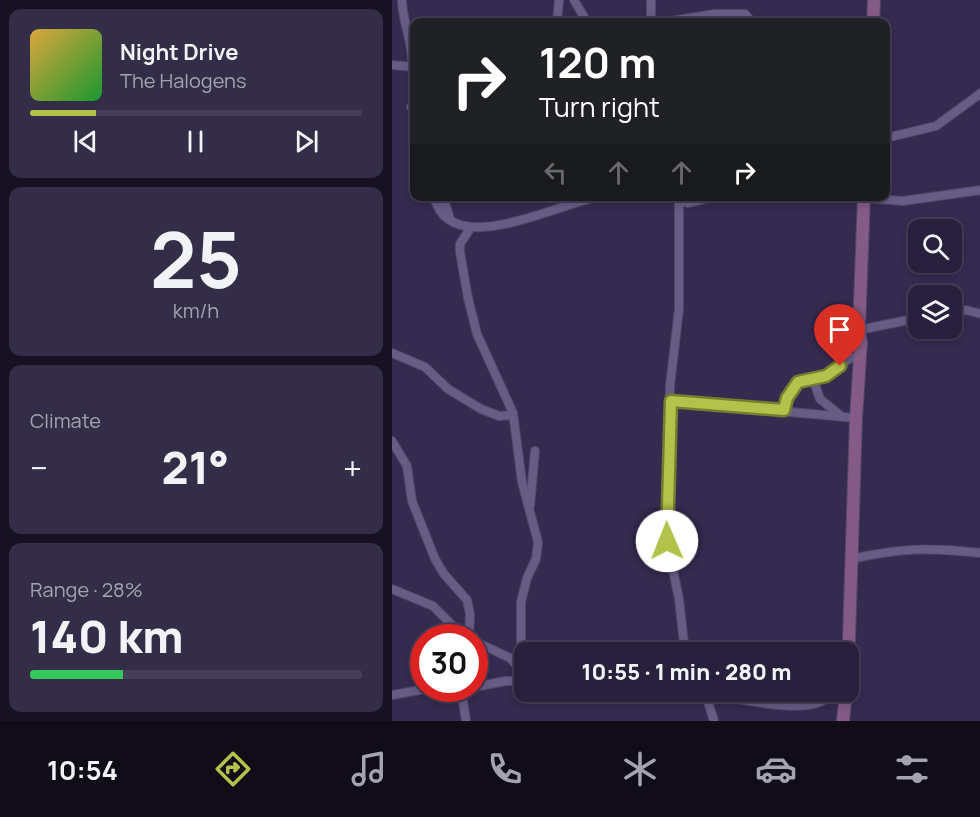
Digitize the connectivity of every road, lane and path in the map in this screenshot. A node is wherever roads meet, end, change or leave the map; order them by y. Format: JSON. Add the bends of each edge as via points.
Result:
{"nodes":[{"id":1,"x":402,"y":0,"type":"edge"},
{"id":2,"x":559,"y":0,"type":"edge"},
{"id":3,"x":574,"y":0,"type":"edge"},
{"id":4,"x":651,"y":0,"type":"edge"},
{"id":5,"x":874,"y":0,"type":"edge"},
{"id":6,"x":557,"y":18,"type":"edge"},
{"id":7,"x":585,"y":18,"type":"edge"},
{"id":8,"x":651,"y":18,"type":"edge"},
{"id":9,"x":691,"y":18,"type":"edge"},
{"id":10,"x":748,"y":18,"type":"edge"},
{"id":11,"x":873,"y":18,"type":"edge"},
{"id":12,"x":410,"y":38,"type":"edge"},
{"id":13,"x":392,"y":65,"type":"edge"},
{"id":14,"x":410,"y":67,"type":"edge"},
{"id":15,"x":980,"y":93,"type":"edge"},
{"id":16,"x":890,"y":137,"type":"edge"},
{"id":17,"x":980,"y":190,"type":"edge"},
{"id":18,"x":890,"y":200,"type":"edge"},
{"id":19,"x":436,"y":201,"type":"edge"},
{"id":20,"x":444,"y":201,"type":"edge"},
{"id":21,"x":584,"y":201,"type":"edge"},
{"id":22,"x":680,"y":201,"type":"edge"},
{"id":23,"x":864,"y":201,"type":"edge"},
{"id":24,"x":450,"y":220,"type":"junction"},
{"id":25,"x":471,"y":227,"type":"junction"},
{"id":26,"x":962,"y":311,"type":"edge"},
{"id":27,"x":980,"y":314,"type":"edge"},
{"id":28,"x":908,"y":320,"type":"edge"},
{"id":29,"x":859,"y":330,"type":"junction"},
{"id":30,"x":392,"y":353,"type":"edge"},
{"id":31,"x":858,"y":357,"type":"junction"},
{"id":32,"x":813,"y":379,"type":"junction"},
{"id":33,"x":671,"y":401,"type":"junction"},
{"id":34,"x":784,"y":410,"type":"junction"},
{"id":35,"x":513,"y":415,"type":"junction"},
{"id":36,"x":499,"y":416,"type":"junction"},
{"id":37,"x":842,"y":416,"type":"junction"},
{"id":38,"x":856,"y":418,"type":"junction"},
{"id":39,"x":514,"y":426,"type":"junction"},
{"id":40,"x":392,"y":441,"type":"edge"},
{"id":41,"x":535,"y":451,"type":"dead end"},
{"id":42,"x":530,"y":513,"type":"junction"},
{"id":43,"x":980,"y":553,"type":"edge"},
{"id":44,"x":851,"y":560,"type":"junction"},
{"id":45,"x":392,"y":589,"type":"edge"},
{"id":46,"x":454,"y":624,"type":"edge"},
{"id":47,"x":470,"y":624,"type":"edge"},
{"id":48,"x":522,"y":642,"type":"edge"},
{"id":49,"x":684,"y":642,"type":"edge"},
{"id":50,"x":849,"y":642,"type":"edge"},
{"id":51,"x":488,"y":648,"type":"edge"},
{"id":52,"x":514,"y":662,"type":"edge"},
{"id":53,"x":514,"y":682,"type":"edge"},
{"id":54,"x":488,"y":685,"type":"edge"},
{"id":55,"x":410,"y":692,"type":"edge"},
{"id":56,"x":392,"y":695,"type":"edge"},
{"id":57,"x":465,"y":702,"type":"edge"},
{"id":58,"x":707,"y":702,"type":"edge"},
{"id":59,"x":752,"y":702,"type":"edge"},
{"id":60,"x":827,"y":702,"type":"edge"},
{"id":61,"x":845,"y":702,"type":"edge"},
{"id":62,"x":466,"y":721,"type":"edge"},
{"id":63,"x":714,"y":721,"type":"edge"},
{"id":64,"x":843,"y":721,"type":"edge"}],
"edges":[{"from":1,"to":12,"type":"street"},
{"from":2,"to":6,"type":"street"},
{"from":3,"to":7,"type":"street"},
{"from":4,"to":8,"type":"street"},
{"from":5,"to":11,"type":"main road"},
{"from":9,"to":10,"type":"street","via":[[729,12]]},
{"from":13,"to":14,"type":"street"},
{"from":15,"to":16,"type":"street","via":[[935,126]]},
{"from":17,"to":18,"type":"street"},
{"from":19,"to":24,"type":"street"},
{"from":20,"to":24,"type":"street"},
{"from":21,"to":25,"type":"street","via":[[513,223]]},
{"from":22,"to":33,"type":"street","via":[[679,309]]},
{"from":23,"to":29,"type":"main road"},
{"from":24,"to":25,"type":"street"},
{"from":25,"to":35,"type":"street","via":[[460,244],[468,298],[477,334]]},
{"from":26,"to":27,"type":"street"},
{"from":28,"to":29,"type":"street"},
{"from":29,"to":31,"type":"main road","via":[[862,342]]},
{"from":30,"to":36,"type":"street","via":[[416,362],[448,389]]},
{"from":31,"to":32,"type":"street","via":[[852,357],[826,376]]},
{"from":31,"to":38,"type":"main road"},
{"from":32,"to":34,"type":"street","via":[[798,382]]},
{"from":32,"to":37,"type":"street","via":[[820,399]]},
{"from":33,"to":34,"type":"street"},
{"from":33,"to":49,"type":"street","via":[[667,541]]},
{"from":34,"to":37,"type":"street"},
{"from":35,"to":36,"type":"street"},
{"from":35,"to":39,"type":"street"},
{"from":36,"to":39,"type":"street"},
{"from":37,"to":38,"type":"street"},
{"from":38,"to":44,"type":"main road"},
{"from":39,"to":42,"type":"street"},
{"from":40,"to":47,"type":"street","via":[[407,466],[412,501],[435,559],[467,600]]},
{"from":41,"to":42,"type":"street"},
{"from":42,"to":48,"type":"street","via":[[538,542],[521,602]]},
{"from":43,"to":44,"type":"street","via":[[904,548]]},
{"from":44,"to":50,"type":"main road"},
{"from":45,"to":46,"type":"street","via":[[433,606]]},
{"from":51,"to":52,"type":"street"},
{"from":53,"to":54,"type":"street"},
{"from":55,"to":56,"type":"street"},
{"from":57,"to":62,"type":"street"},
{"from":58,"to":63,"type":"street"},
{"from":59,"to":60,"type":"street","via":[[799,712],[820,708]]},
{"from":61,"to":64,"type":"main road"}]}
